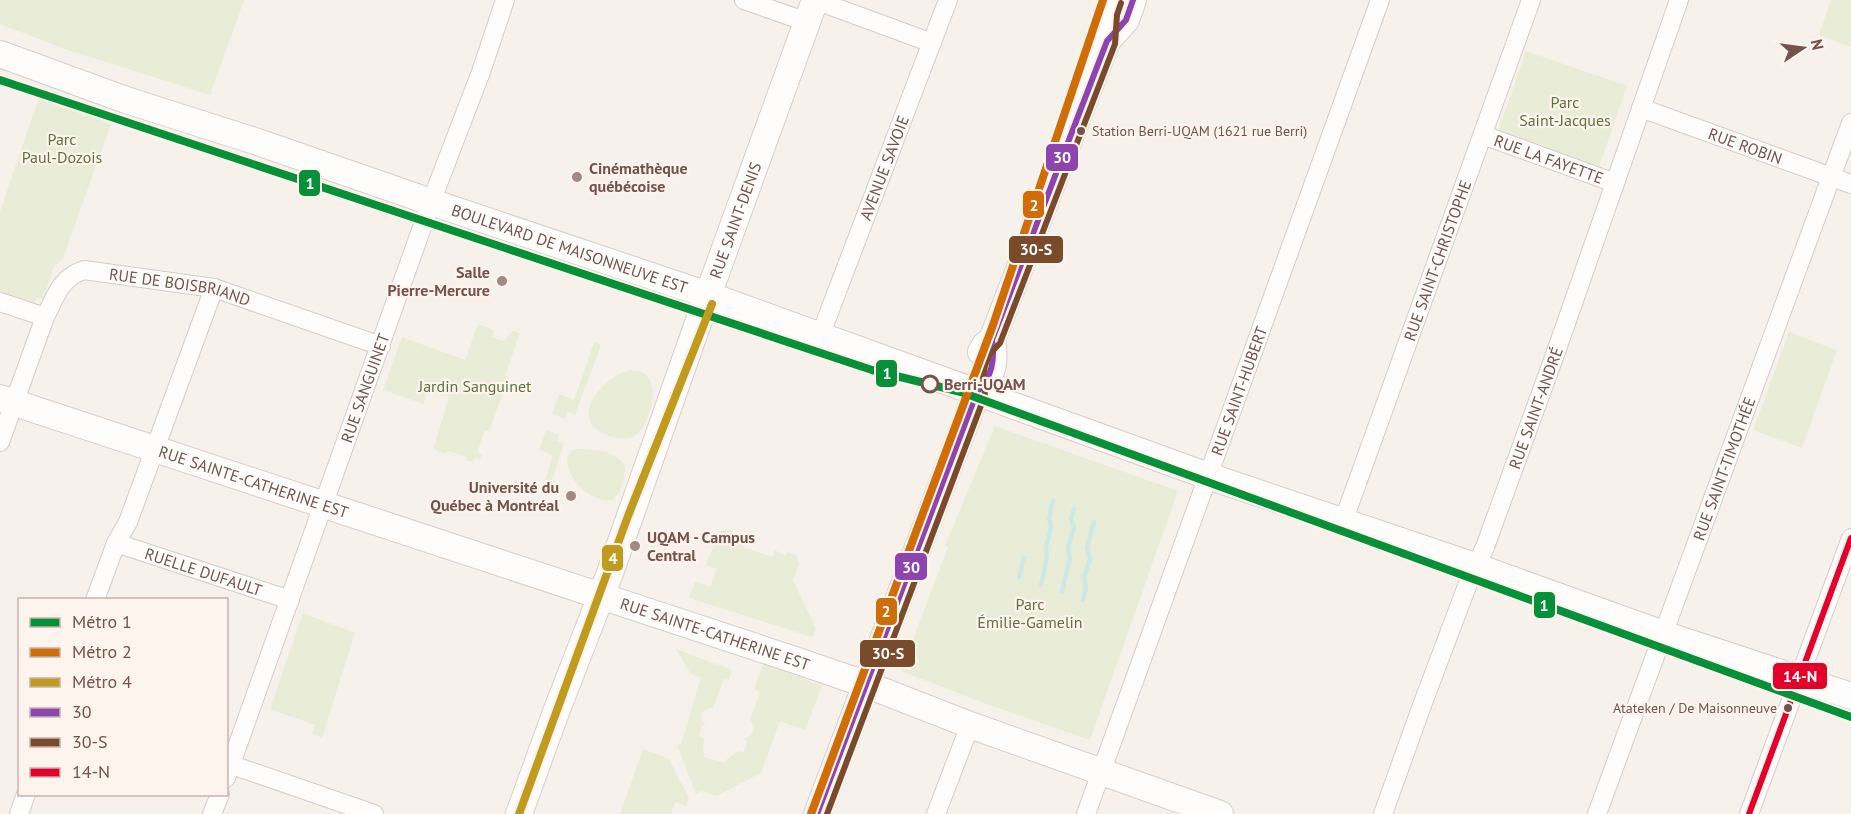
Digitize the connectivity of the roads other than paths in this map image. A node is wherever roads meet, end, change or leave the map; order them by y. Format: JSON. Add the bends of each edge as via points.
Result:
{"nodes":[{"id":1,"x":506,"y":0,"type":"edge"},
{"id":2,"x":744,"y":0,"type":"edge"},
{"id":3,"x":948,"y":0,"type":"edge"},
{"id":4,"x":1113,"y":0,"type":"edge"},
{"id":5,"x":1133,"y":0,"type":"edge"},
{"id":6,"x":1380,"y":0,"type":"edge"},
{"id":7,"x":1531,"y":0,"type":"edge"},
{"id":8,"x":1678,"y":0,"type":"edge"},
{"id":9,"x":812,"y":7,"type":"edge"},
{"id":10,"x":1107,"y":41,"type":"junction"},
{"id":11,"x":932,"y":43,"type":"junction"},
{"id":12,"x":0,"y":54,"type":"edge"},
{"id":13,"x":1641,"y":108,"type":"junction"},
{"id":14,"x":1851,"y":123,"type":"edge"},
{"id":15,"x":1483,"y":135,"type":"junction"},
{"id":16,"x":1831,"y":177,"type":"junction"},
{"id":17,"x":1615,"y":183,"type":"junction"},
{"id":18,"x":1851,"y":184,"type":"edge"},
{"id":19,"x":431,"y":202,"type":"junction"},
{"id":20,"x":214,"y":288,"type":"junction"},
{"id":21,"x":708,"y":295,"type":"junction"},
{"id":22,"x":0,"y":302,"type":"edge"},
{"id":23,"x":45,"y":316,"type":"junction"},
{"id":24,"x":819,"y":336,"type":"junction"},
{"id":25,"x":381,"y":346,"type":"junction"},
{"id":26,"x":977,"y":392,"type":"junction"},
{"id":27,"x":7,"y":400,"type":"edge"},
{"id":28,"x":0,"y":442,"type":"edge"},
{"id":29,"x":154,"y":449,"type":"junction"},
{"id":30,"x":1208,"y":476,"type":"junction"},
{"id":31,"x":324,"y":505,"type":"junction"},
{"id":32,"x":1343,"y":522,"type":"junction"},
{"id":33,"x":1851,"y":538,"type":"edge"},
{"id":34,"x":116,"y":543,"type":"junction"},
{"id":35,"x":1476,"y":567,"type":"junction"},
{"id":36,"x":602,"y":596,"type":"junction"},
{"id":37,"x":96,"y":598,"type":"edge"},
{"id":38,"x":290,"y":600,"type":"junction"},
{"id":39,"x":1663,"y":634,"type":"junction"},
{"id":40,"x":1799,"y":680,"type":"junction"},
{"id":41,"x":865,"y":684,"type":"junction"},
{"id":42,"x":1851,"y":696,"type":"edge"},
{"id":43,"x":970,"y":725,"type":"junction"},
{"id":44,"x":1102,"y":771,"type":"junction"},
{"id":45,"x":229,"y":772,"type":"edge"},
{"id":46,"x":26,"y":796,"type":"edge"},
{"id":47,"x":220,"y":796,"type":"edge"},
{"id":48,"x":19,"y":814,"type":"edge"},
{"id":49,"x":212,"y":814,"type":"edge"},
{"id":50,"x":374,"y":814,"type":"edge"},
{"id":51,"x":519,"y":814,"type":"edge"},
{"id":52,"x":817,"y":814,"type":"edge"},
{"id":53,"x":936,"y":814,"type":"edge"},
{"id":54,"x":1086,"y":814,"type":"edge"},
{"id":55,"x":1220,"y":814,"type":"edge"},
{"id":56,"x":1383,"y":814,"type":"edge"},
{"id":57,"x":1597,"y":814,"type":"edge"},
{"id":58,"x":1749,"y":814,"type":"edge"}],
"edges":[{"from":1,"to":19,"type":"street","name":"RUE SANGUINET"},
{"from":2,"to":9,"type":"street"},
{"from":3,"to":11,"type":"street","name":"AVENUE SAVOIE"},
{"from":4,"to":10,"type":"street","via":[[1108,12]]},
{"from":5,"to":10,"type":"street","via":[[1126,20]]},
{"from":6,"to":30,"type":"street","name":"RUE SAINT-HUBERT"},
{"from":7,"to":15,"type":"street","name":"RUE SAINT-CHRISTOPHE"},
{"from":8,"to":13,"type":"street","name":"RUE SAINT-ANDRÉ"},
{"from":9,"to":11,"type":"street"},
{"from":9,"to":21,"type":"street","name":"RUE SAINT-DENIS"},
{"from":10,"to":26,"type":"street","via":[[992,340],[982,349],[974,369]]},
{"from":11,"to":24,"type":"street","name":"AVENUE SAVOIE"},
{"from":12,"to":19,"type":"street","name":"BOULEVARD DE MAISONNEUVE EST"},
{"from":13,"to":16,"type":"street","name":"RUE ROBIN"},
{"from":13,"to":17,"type":"street","name":"RUE SAINT-ANDRÉ"},
{"from":14,"to":16,"type":"street","name":"RUE SAINT-TIMOTHÉE"},
{"from":15,"to":17,"type":"street","name":"RUE LA FAYETTE"},
{"from":15,"to":32,"type":"street","name":"RUE SAINT-CHRISTOPHE"},
{"from":16,"to":18,"type":"street","name":"RUE ROBIN"},
{"from":16,"to":39,"type":"street","name":"RUE SAINT-TIMOTHÉE"},
{"from":17,"to":35,"type":"street","name":"RUE SAINT-ANDRÉ"},
{"from":19,"to":21,"type":"street","name":"BOULEVARD DE MAISONNEUVE EST"},
{"from":19,"to":25,"type":"street","name":"RUE SANGUINET"},
{"from":20,"to":23,"type":"street","name":"RUE DE BOISBRIAND","via":[[84,270],[63,282]]},
{"from":20,"to":25,"type":"street","name":"RUE DE BOISBRIAND"},
{"from":20,"to":29,"type":"street"},
{"from":21,"to":24,"type":"street","name":"BOULEVARD DE MAISONNEUVE EST"},
{"from":21,"to":36,"type":"street","name":"RUE SAINT-DENIS"},
{"from":22,"to":23,"type":"street"},
{"from":23,"to":27,"type":"street","name":"RUE DE BOISBRIAND"},
{"from":24,"to":26,"type":"street","name":"BOULEVARD DE MAISONNEUVE EST"},
{"from":25,"to":31,"type":"street","name":"RUE SANGUINET"},
{"from":26,"to":30,"type":"street","name":"BOULEVARD DE MAISONNEUVE EST"},
{"from":26,"to":41,"type":"street"},
{"from":27,"to":28,"type":"street","name":"RUE DE BOISBRIAND"},
{"from":27,"to":29,"type":"street","name":"RUE SAINTE-CATHERINE EST"},
{"from":29,"to":31,"type":"street","name":"RUE SAINTE-CATHERINE EST"},
{"from":29,"to":34,"type":"street","via":[[128,522]]},
{"from":30,"to":32,"type":"street","name":"BOULEVARD DE MAISONNEUVE EST"},
{"from":30,"to":44,"type":"street","name":"RUE SAINT-HUBERT"},
{"from":31,"to":36,"type":"street","name":"RUE SAINTE-CATHERINE EST"},
{"from":31,"to":38,"type":"street","name":"RUE SANGUINET"},
{"from":32,"to":35,"type":"street","name":"BOULEVARD DE MAISONNEUVE EST"},
{"from":33,"to":40,"type":"street"},
{"from":34,"to":37,"type":"street"},
{"from":34,"to":38,"type":"street","name":"RUELLE DUFAULT"},
{"from":35,"to":39,"type":"street","name":"BOULEVARD DE MAISONNEUVE EST"},
{"from":35,"to":56,"type":"street","name":"RUE SAINT-ANDRÉ"},
{"from":36,"to":41,"type":"street","name":"RUE SAINTE-CATHERINE EST"},
{"from":36,"to":51,"type":"street","name":"RUE SAINT-DENIS"},
{"from":38,"to":45,"type":"street","name":"RUE SANGUINET"},
{"from":39,"to":40,"type":"street","name":"BOULEVARD DE MAISONNEUVE EST"},
{"from":39,"to":57,"type":"street","name":"RUE SAINT-TIMOTHÉE"},
{"from":40,"to":42,"type":"street","name":"BOULEVARD DE MAISONNEUVE EST"},
{"from":40,"to":58,"type":"street"},
{"from":41,"to":43,"type":"street","name":"RUE SAINTE-CATHERINE EST"},
{"from":41,"to":52,"type":"street"},
{"from":43,"to":44,"type":"street","name":"RUE SAINTE-CATHERINE EST"},
{"from":43,"to":53,"type":"street"},
{"from":44,"to":54,"type":"street","name":"RUE SAINT-HUBERT"},
{"from":44,"to":55,"type":"street","name":"RUE SAINTE-CATHERINE EST"},
{"from":45,"to":50,"type":"street"},
{"from":46,"to":48,"type":"street"},
{"from":47,"to":49,"type":"street"}]}
